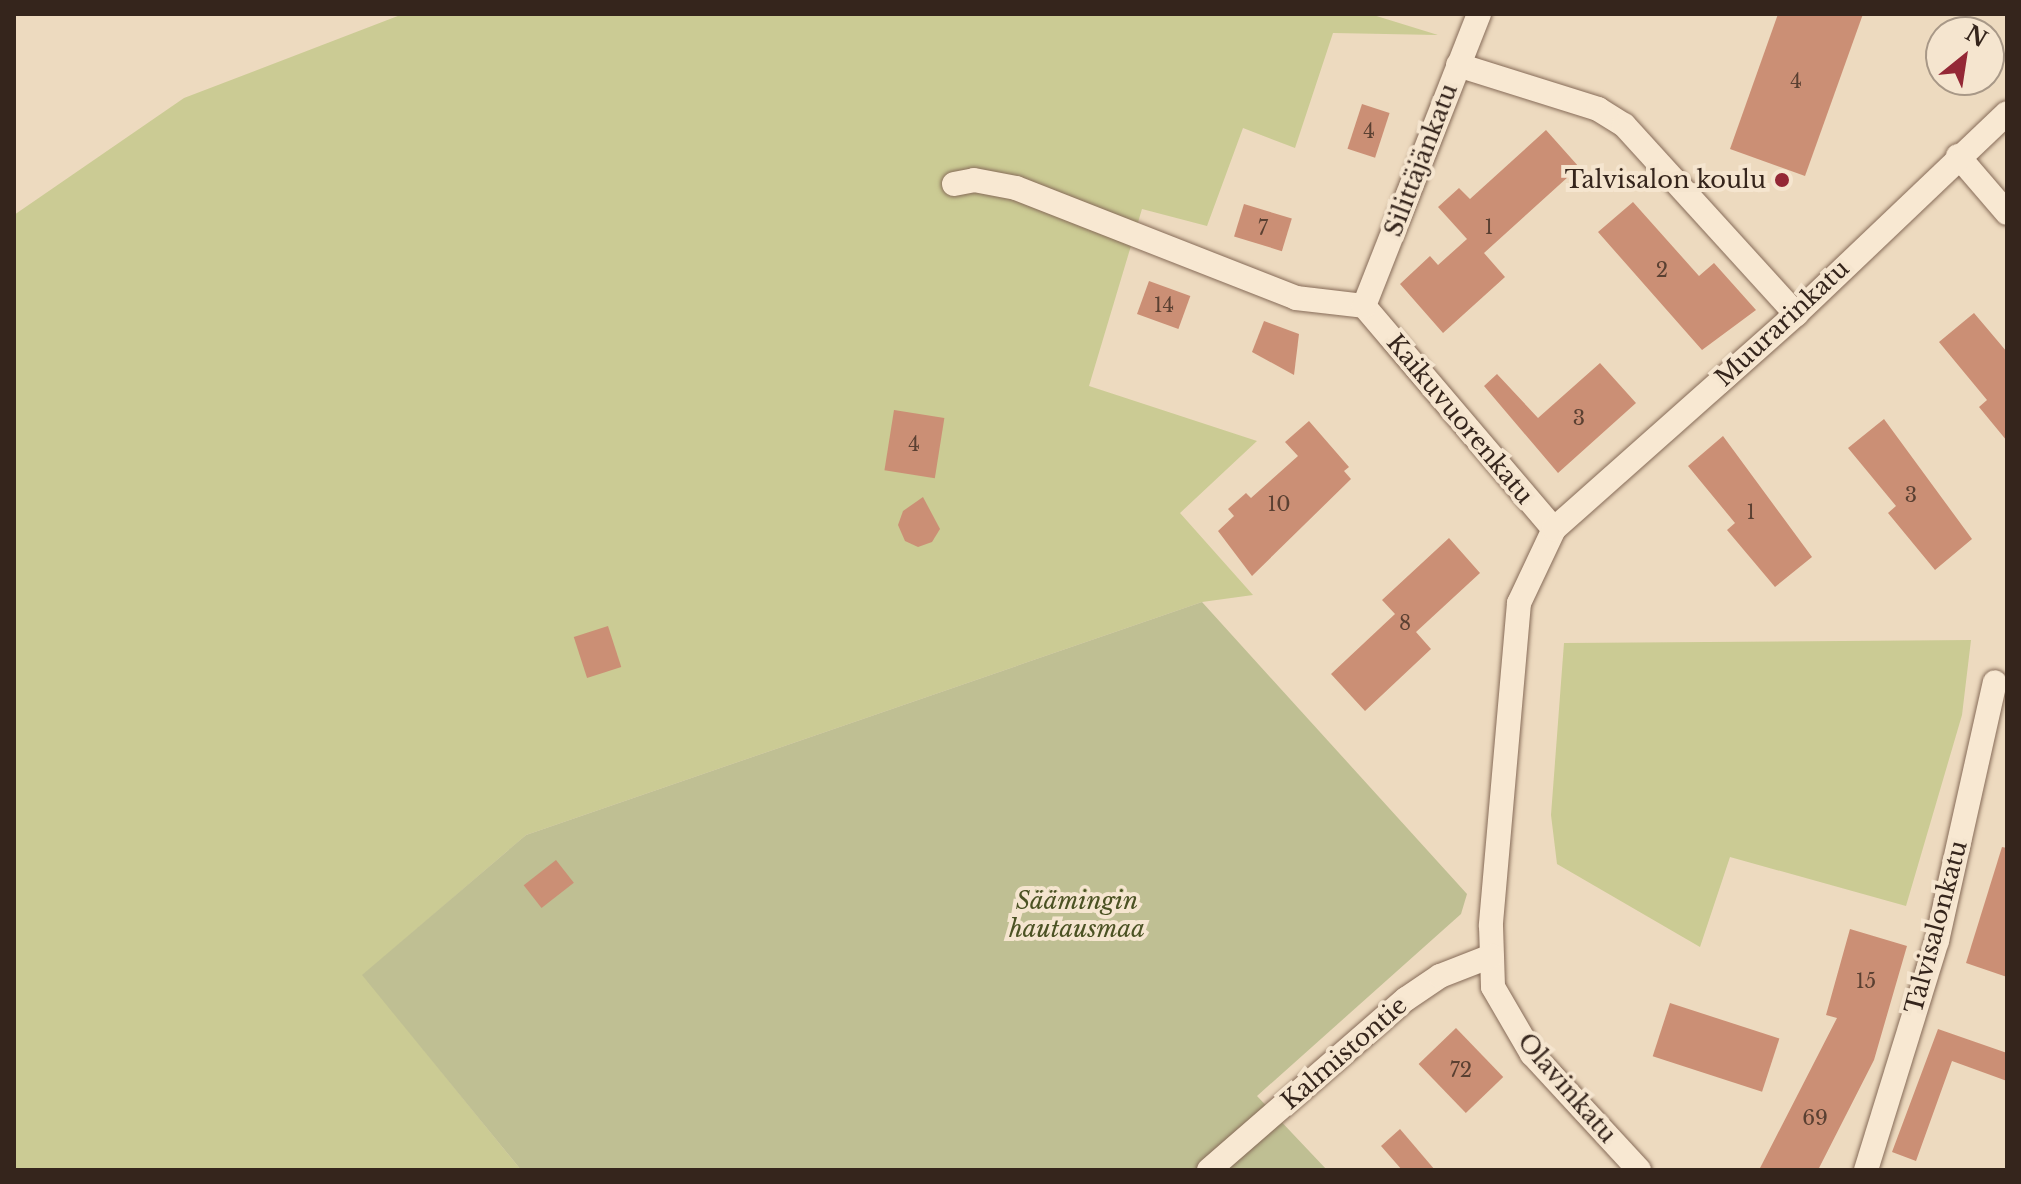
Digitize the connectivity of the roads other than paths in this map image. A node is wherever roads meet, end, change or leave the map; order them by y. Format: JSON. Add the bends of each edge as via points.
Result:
{"nodes":[{"id":1,"x":1479,"y":14,"type":"edge"},
{"id":2,"x":1458,"y":65,"type":"junction"},
{"id":3,"x":2007,"y":113,"type":"edge"},
{"id":4,"x":1958,"y":156,"type":"junction"},
{"id":5,"x":954,"y":184,"type":"dead end"},
{"id":6,"x":2007,"y":213,"type":"edge"},
{"id":7,"x":1364,"y":306,"type":"junction"},
{"id":8,"x":1796,"y":314,"type":"junction"},
{"id":9,"x":1554,"y":529,"type":"junction"},
{"id":10,"x":1995,"y":682,"type":"dead end"},
{"id":11,"x":1491,"y":956,"type":"junction"},
{"id":12,"x":1209,"y":1170,"type":"edge"},
{"id":13,"x":1639,"y":1170,"type":"edge"},
{"id":14,"x":1866,"y":1170,"type":"edge"}],
"edges":[{"from":1,"to":2,"type":"street","name":"Silittäjänkatu"},
{"from":2,"to":7,"type":"street","name":"Silittäjänkatu"},
{"from":2,"to":8,"type":"street","via":[[1598,109],[1624,125]]},
{"from":3,"to":4,"type":"street","name":"Muurarinkatu"},
{"from":4,"to":6,"type":"street"},
{"from":4,"to":8,"type":"street","name":"Muurarinkatu"},
{"from":5,"to":7,"type":"street","via":[[974,180],[1016,188],[1296,298]]},
{"from":7,"to":9,"type":"street","name":"Kaikuvuorenkatu"},
{"from":8,"to":9,"type":"street","name":"Muurarinkatu"},
{"from":9,"to":11,"type":"street","via":[[1519,603]]},
{"from":10,"to":14,"type":"street","name":"Talvisalonkatu","via":[[1937,941]]},
{"from":11,"to":12,"type":"street","name":"Kalmistontie","via":[[1440,976],[1406,999]]},
{"from":11,"to":13,"type":"street","name":"Olavinkatu","via":[[1493,987],[1532,1054]]}]}
